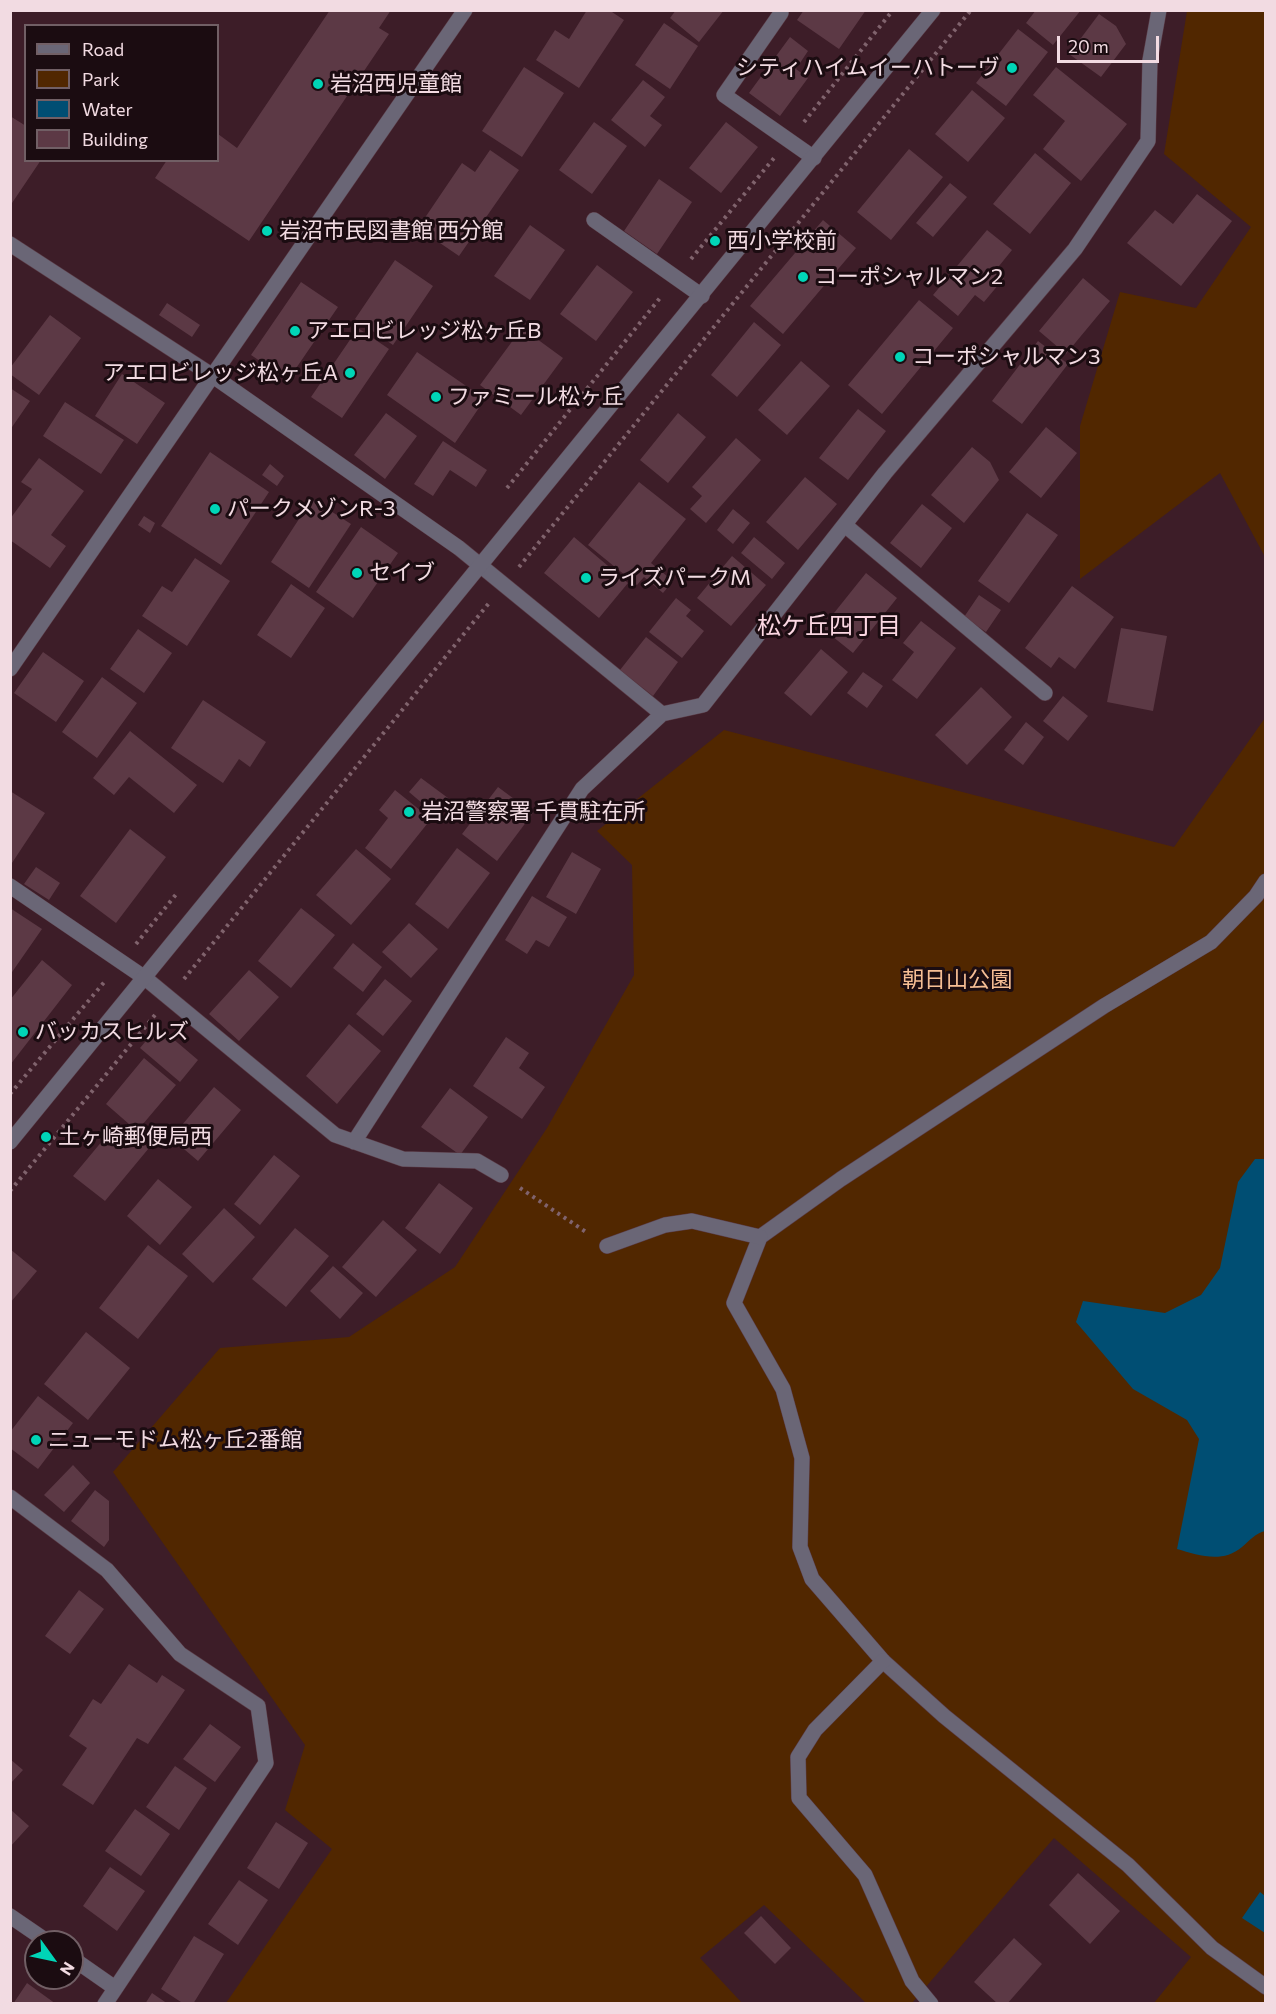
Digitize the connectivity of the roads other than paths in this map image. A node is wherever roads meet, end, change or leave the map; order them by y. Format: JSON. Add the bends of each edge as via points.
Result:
{"nodes":[{"id":1,"x":465,"y":10,"type":"edge"},
{"id":2,"x":933,"y":10,"type":"edge"},
{"id":3,"x":1159,"y":10,"type":"edge"},
{"id":4,"x":781,"y":13,"type":"dead end"},
{"id":5,"x":814,"y":158,"type":"junction"},
{"id":6,"x":594,"y":220,"type":"dead end"},
{"id":7,"x":12,"y":248,"type":"edge"},
{"id":8,"x":702,"y":296,"type":"junction"},
{"id":9,"x":213,"y":376,"type":"junction"},
{"id":10,"x":846,"y":526,"type":"junction"},
{"id":11,"x":479,"y":564,"type":"junction"},
{"id":12,"x":10,"y":669,"type":"edge"},
{"id":13,"x":1045,"y":693,"type":"dead end"},
{"id":14,"x":662,"y":714,"type":"junction"},
{"id":15,"x":1266,"y":881,"type":"edge"},
{"id":16,"x":10,"y":886,"type":"edge"},
{"id":17,"x":145,"y":978,"type":"junction"},
{"id":18,"x":10,"y":1142,"type":"edge"},
{"id":19,"x":354,"y":1142,"type":"junction"},
{"id":20,"x":501,"y":1175,"type":"road end"},
{"id":21,"x":760,"y":1237,"type":"junction"},
{"id":22,"x":607,"y":1246,"type":"road end"},
{"id":23,"x":10,"y":1497,"type":"edge"},
{"id":24,"x":883,"y":1661,"type":"junction"},
{"id":25,"x":10,"y":1916,"type":"edge"},
{"id":26,"x":30,"y":1930,"type":"edge"},
{"id":27,"x":84,"y":1966,"type":"edge"},
{"id":28,"x":115,"y":1988,"type":"junction"},
{"id":29,"x":1266,"y":1988,"type":"edge"},
{"id":30,"x":105,"y":2004,"type":"edge"},
{"id":31,"x":931,"y":2004,"type":"edge"}],
"edges":[{"from":1,"to":9,"type":"street"},
{"from":2,"to":5,"type":"street"},
{"from":3,"to":10,"type":"street","via":[[1150,60],[1148,141],[1075,249],[885,473]]},
{"from":4,"to":5,"type":"street","via":[[724,94]]},
{"from":5,"to":8,"type":"street"},
{"from":6,"to":8,"type":"street"},
{"from":7,"to":9,"type":"street"},
{"from":8,"to":11,"type":"street"},
{"from":9,"to":11,"type":"street"},
{"from":9,"to":12,"type":"street"},
{"from":10,"to":13,"type":"street"},
{"from":10,"to":14,"type":"street","via":[[704,705]]},
{"from":11,"to":14,"type":"street"},
{"from":11,"to":17,"type":"street"},
{"from":14,"to":19,"type":"street","via":[[582,789]]},
{"from":15,"to":21,"type":"street","via":[[1211,942],[1104,1006]]},
{"from":16,"to":17,"type":"street"},
{"from":17,"to":18,"type":"street"},
{"from":17,"to":19,"type":"street","via":[[335,1135]]},
{"from":19,"to":20,"type":"street","via":[[403,1159],[477,1161]]},
{"from":21,"to":22,"type":"street","via":[[692,1221],[665,1225]]},
{"from":21,"to":24,"type":"street","via":[[734,1303],[783,1389],[802,1458],[801,1547],[812,1579]]},
{"from":23,"to":28,"type":"street","via":[[107,1570],[180,1654],[258,1706],[266,1763]]},
{"from":24,"to":29,"type":"street","via":[[944,1716],[1128,1865],[1212,1948]]},
{"from":24,"to":31,"type":"street","via":[[815,1730],[798,1757],[799,1798],[865,1875],[912,1981]]},
{"from":25,"to":26,"type":"street"},
{"from":27,"to":28,"type":"street"},
{"from":28,"to":30,"type":"street"}]}
